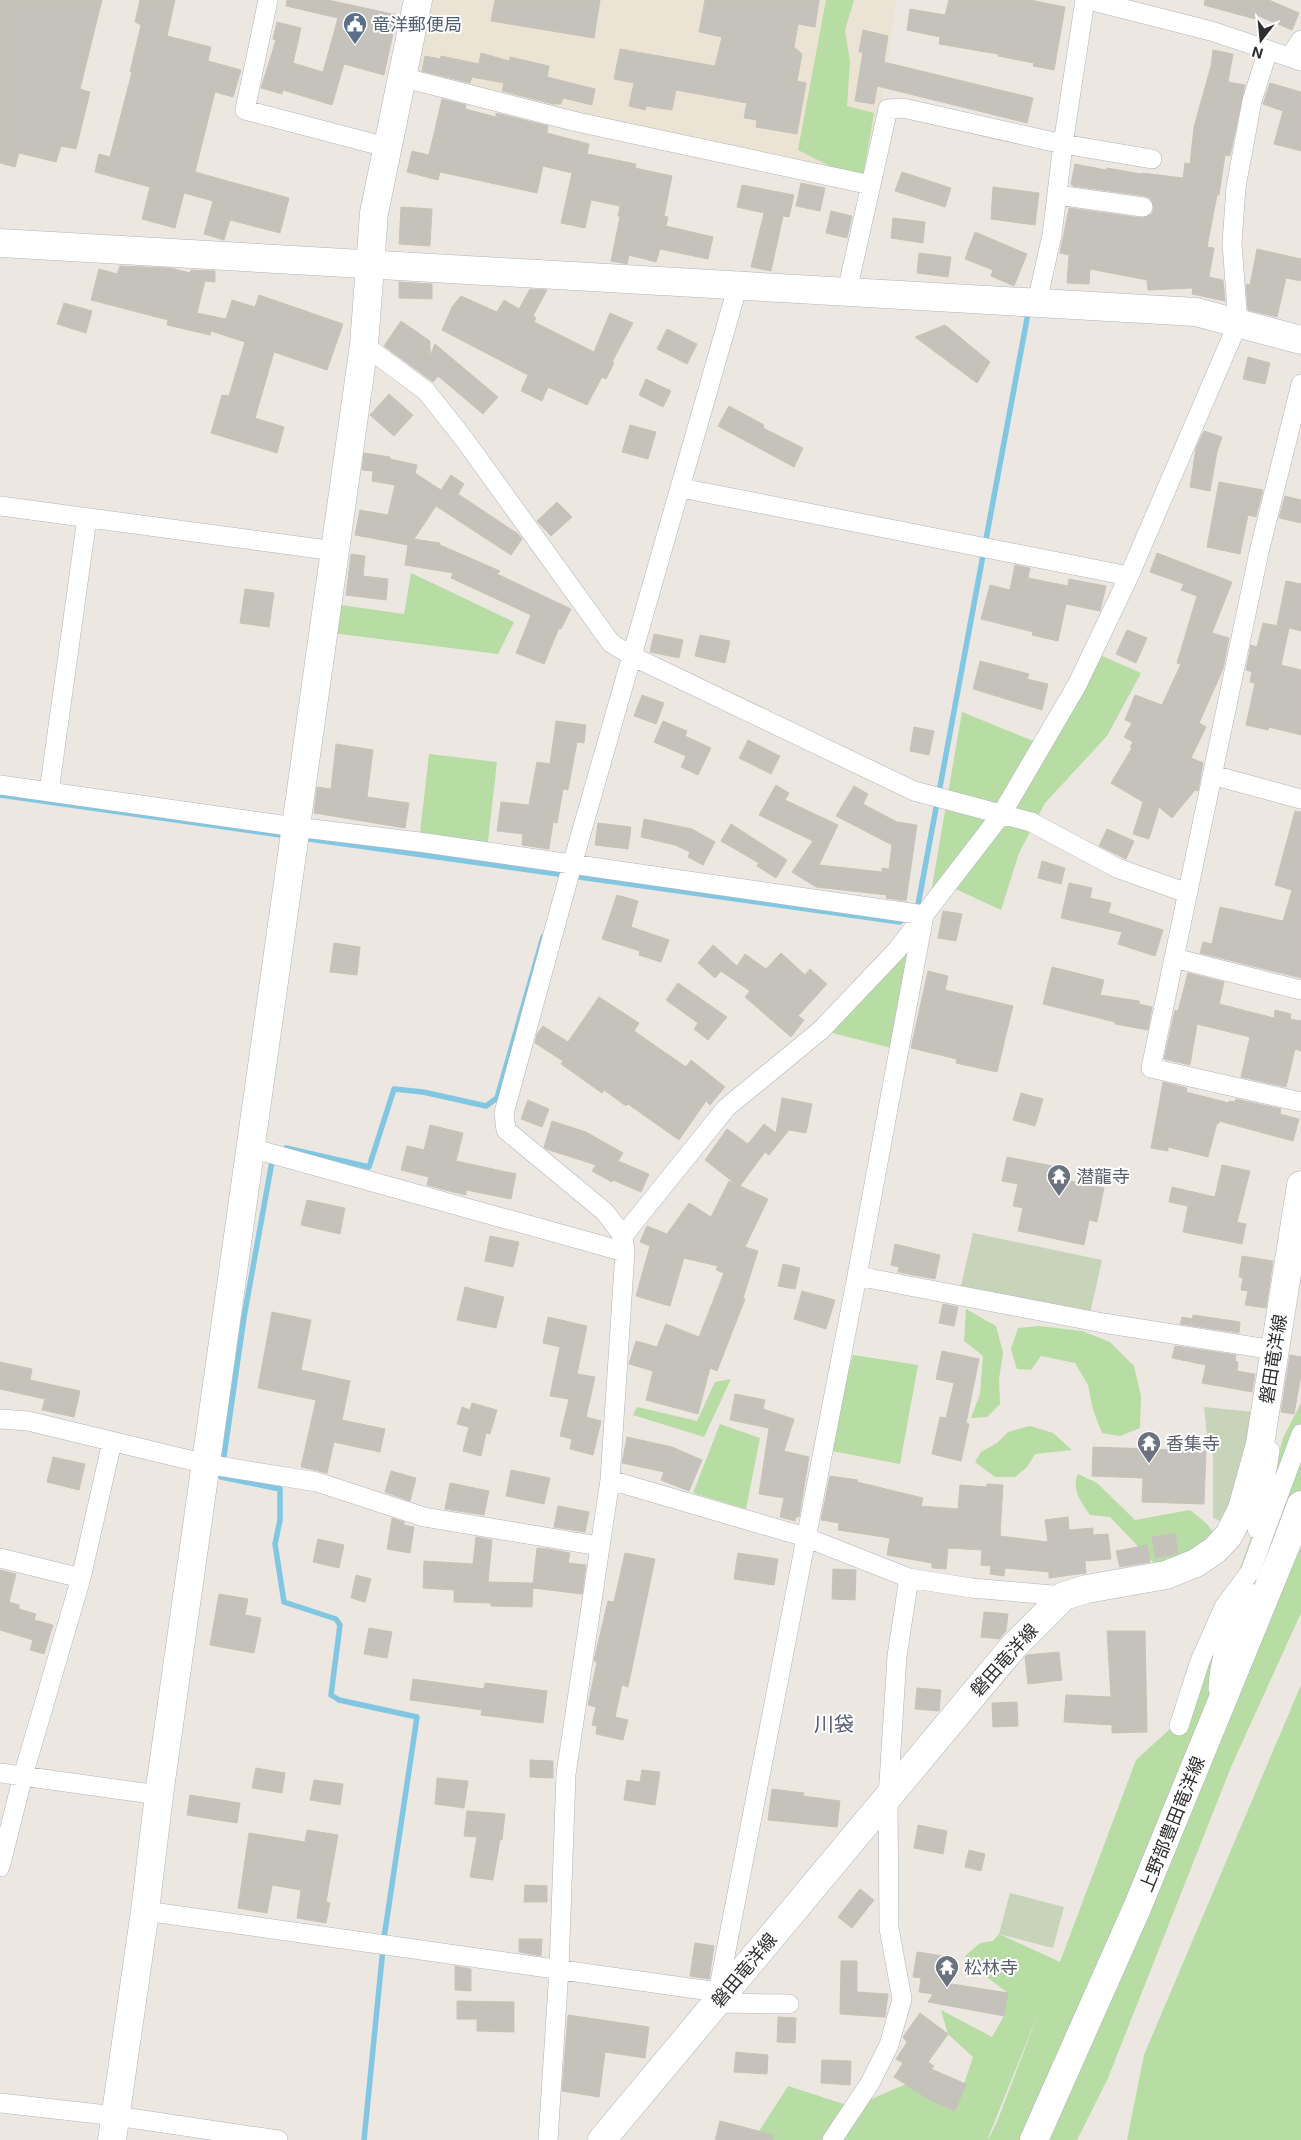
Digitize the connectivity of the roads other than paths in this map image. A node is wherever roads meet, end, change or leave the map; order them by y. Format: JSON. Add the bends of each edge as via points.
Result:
{"nodes":[{"id":1,"x":268,"y":0,"type":"edge"},
{"id":2,"x":418,"y":0,"type":"edge"},
{"id":3,"x":1085,"y":0,"type":"edge"},
{"id":4,"x":1089,"y":0,"type":"edge"},
{"id":5,"x":1301,"y":40,"type":"edge"},
{"id":6,"x":1268,"y":50,"type":"junction"},
{"id":7,"x":1295,"y":59,"type":"edge"},
{"id":8,"x":401,"y":76,"type":"junction"},
{"id":9,"x":1063,"y":144,"type":"junction"},
{"id":10,"x":386,"y":147,"type":"junction"},
{"id":11,"x":1152,"y":159,"type":"dead end"},
{"id":12,"x":871,"y":184,"type":"junction"},
{"id":13,"x":1057,"y":195,"type":"junction"},
{"id":14,"x":1143,"y":207,"type":"dead end"},
{"id":15,"x":0,"y":243,"type":"edge"},
{"id":16,"x":371,"y":265,"type":"junction"},
{"id":17,"x":738,"y":285,"type":"junction"},
{"id":18,"x":847,"y":291,"type":"junction"},
{"id":19,"x":1037,"y":302,"type":"junction"},
{"id":20,"x":1238,"y":323,"type":"junction"},
{"id":21,"x":1301,"y":340,"type":"edge"},
{"id":22,"x":364,"y":345,"type":"junction"},
{"id":23,"x":1301,"y":384,"type":"edge"},
{"id":24,"x":681,"y":488,"type":"junction"},
{"id":25,"x":0,"y":506,"type":"edge"},
{"id":26,"x":87,"y":518,"type":"junction"},
{"id":27,"x":335,"y":551,"type":"junction"},
{"id":28,"x":1129,"y":576,"type":"junction"},
{"id":29,"x":632,"y":656,"type":"junction"},
{"id":30,"x":1212,"y":775,"type":"junction"},
{"id":31,"x":0,"y":785,"type":"edge"},
{"id":32,"x":49,"y":792,"type":"junction"},
{"id":33,"x":1301,"y":799,"type":"edge"},
{"id":34,"x":1001,"y":814,"type":"junction"},
{"id":35,"x":296,"y":827,"type":"junction"},
{"id":36,"x":572,"y":865,"type":"junction"},
{"id":37,"x":1187,"y":892,"type":"junction"},
{"id":38,"x":924,"y":915,"type":"junction"},
{"id":39,"x":1174,"y":958,"type":"junction"},
{"id":40,"x":1301,"y":990,"type":"edge"},
{"id":41,"x":1301,"y":1102,"type":"edge"},
{"id":42,"x":251,"y":1148,"type":"junction"},
{"id":43,"x":1301,"y":1185,"type":"edge"},
{"id":44,"x":624,"y":1244,"type":"junction"},
{"id":45,"x":857,"y":1276,"type":"junction"},
{"id":46,"x":1275,"y":1350,"type":"junction"},
{"id":47,"x":0,"y":1419,"type":"edge"},
{"id":48,"x":1301,"y":1434,"type":"edge"},
{"id":49,"x":112,"y":1442,"type":"junction"},
{"id":50,"x":1260,"y":1444,"type":"junction"},
{"id":51,"x":206,"y":1464,"type":"junction"},
{"id":52,"x":610,"y":1480,"type":"junction"},
{"id":53,"x":1301,"y":1505,"type":"edge"},
{"id":54,"x":806,"y":1537,"type":"junction"},
{"id":55,"x":599,"y":1546,"type":"junction"},
{"id":56,"x":0,"y":1558,"type":"edge"},
{"id":57,"x":1250,"y":1572,"type":"junction"},
{"id":58,"x":81,"y":1578,"type":"junction"},
{"id":59,"x":909,"y":1578,"type":"junction"},
{"id":60,"x":1064,"y":1596,"type":"junction"},
{"id":61,"x":1218,"y":1713,"type":"junction"},
{"id":62,"x":1179,"y":1726,"type":"dead end"},
{"id":63,"x":0,"y":1773,"type":"edge"},
{"id":64,"x":24,"y":1776,"type":"junction"},
{"id":65,"x":159,"y":1794,"type":"junction"},
{"id":66,"x":888,"y":1798,"type":"junction"},
{"id":67,"x":0,"y":1867,"type":"edge"},
{"id":68,"x":145,"y":1911,"type":"junction"},
{"id":69,"x":559,"y":1969,"type":"junction"},
{"id":70,"x":718,"y":1997,"type":"junction"},
{"id":71,"x":789,"y":2004,"type":"dead end"},
{"id":72,"x":0,"y":2103,"type":"edge"},
{"id":73,"x":114,"y":2128,"type":"edge"},
{"id":74,"x":278,"y":2140,"type":"edge"},
{"id":75,"x":548,"y":2140,"type":"edge"},
{"id":76,"x":602,"y":2140,"type":"edge"},
{"id":77,"x":832,"y":2140,"type":"edge"},
{"id":78,"x":1034,"y":2140,"type":"edge"}],
"edges":[{"from":1,"to":10,"type":"street","via":[[245,110]]},
{"from":2,"to":8,"type":"street"},
{"from":3,"to":9,"type":"street"},
{"from":4,"to":6,"type":"street","via":[[1211,31]]},
{"from":5,"to":7,"type":"street"},
{"from":6,"to":7,"type":"street"},
{"from":6,"to":20,"type":"street","via":[[1252,101],[1236,187],[1232,243]]},
{"from":8,"to":10,"type":"street"},
{"from":8,"to":12,"type":"street","via":[[577,122]]},
{"from":9,"to":11,"type":"street"},
{"from":9,"to":12,"type":"street","via":[[904,108],[888,109]]},
{"from":9,"to":13,"type":"street"},
{"from":10,"to":16,"type":"street","via":[[374,213]]},
{"from":12,"to":18,"type":"street"},
{"from":13,"to":14,"type":"street"},
{"from":13,"to":19,"type":"street","via":[[1052,236]]},
{"from":15,"to":16,"type":"street"},
{"from":16,"to":17,"type":"street"},
{"from":16,"to":22,"type":"street"},
{"from":17,"to":18,"type":"street"},
{"from":17,"to":24,"type":"street"},
{"from":18,"to":19,"type":"street"},
{"from":19,"to":20,"type":"street","via":[[1196,312]]},
{"from":20,"to":21,"type":"street"},
{"from":20,"to":28,"type":"street"},
{"from":22,"to":27,"type":"street"},
{"from":22,"to":29,"type":"street","via":[[426,391],[611,643]]},
{"from":23,"to":30,"type":"street","via":[[1258,552]]},
{"from":24,"to":28,"type":"street"},
{"from":24,"to":29,"type":"street"},
{"from":25,"to":26,"type":"street"},
{"from":26,"to":27,"type":"street"},
{"from":26,"to":32,"type":"street"},
{"from":27,"to":35,"type":"street"},
{"from":28,"to":34,"type":"street","via":[[1077,685]]},
{"from":29,"to":34,"type":"street","via":[[914,791]]},
{"from":29,"to":36,"type":"street"},
{"from":30,"to":33,"type":"street"},
{"from":30,"to":37,"type":"street"},
{"from":31,"to":32,"type":"street"},
{"from":32,"to":35,"type":"street"},
{"from":34,"to":37,"type":"street","via":[[1030,822],[1117,868]]},
{"from":34,"to":38,"type":"street"},
{"from":35,"to":36,"type":"street"},
{"from":35,"to":42,"type":"street"},
{"from":36,"to":38,"type":"street"},
{"from":36,"to":44,"type":"street","via":[[504,1113],[506,1130],[605,1212]]},
{"from":37,"to":39,"type":"street"},
{"from":38,"to":44,"type":"street","via":[[897,950],[821,1030],[726,1108]]},
{"from":38,"to":45,"type":"street"},
{"from":39,"to":40,"type":"street"},
{"from":39,"to":41,"type":"street","via":[[1151,1068]]},
{"from":42,"to":44,"type":"street"},
{"from":42,"to":51,"type":"street"},
{"from":43,"to":46,"type":"street","name":"磐田竜洋線"},
{"from":44,"to":52,"type":"street"},
{"from":45,"to":46,"type":"street","via":[[1103,1323]]},
{"from":45,"to":54,"type":"street"},
{"from":46,"to":50,"type":"street","name":"磐田竜洋線"},
{"from":47,"to":49,"type":"street","via":[[28,1421]]},
{"from":48,"to":57,"type":"street"},
{"from":49,"to":51,"type":"street"},
{"from":49,"to":58,"type":"street"},
{"from":50,"to":57,"type":"street","via":[[1270,1451]]},
{"from":50,"to":60,"type":"street","name":"磐田竜洋線","via":[[1242,1509],[1230,1535],[1215,1550],[1196,1563],[1166,1575]]},
{"from":51,"to":55,"type":"street","via":[[317,1482],[424,1517]]},
{"from":51,"to":65,"type":"street"},
{"from":52,"to":54,"type":"street"},
{"from":52,"to":55,"type":"street"},
{"from":53,"to":61,"type":"street","name":"上野部豊田竜洋線"},
{"from":54,"to":59,"type":"street"},
{"from":54,"to":70,"type":"street"},
{"from":55,"to":69,"type":"street","via":[[566,1774]]},
{"from":56,"to":58,"type":"street"},
{"from":57,"to":61,"type":"street","via":[[1219,1679]]},
{"from":57,"to":62,"type":"street","via":[[1224,1607],[1200,1660]]},
{"from":58,"to":64,"type":"street"},
{"from":59,"to":60,"type":"street","via":[[971,1588]]},
{"from":59,"to":66,"type":"street","via":[[897,1656]]},
{"from":60,"to":66,"type":"street","name":"磐田竜洋線","via":[[1013,1647]]},
{"from":61,"to":78,"type":"street","name":"上野部豊田竜洋線","via":[[1137,1908]]},
{"from":63,"to":64,"type":"street"},
{"from":64,"to":65,"type":"street"},
{"from":64,"to":67,"type":"street"},
{"from":65,"to":68,"type":"street"},
{"from":66,"to":70,"type":"street","name":"磐田竜洋線"},
{"from":66,"to":77,"type":"street","via":[[889,1928],[902,1999],[889,2045],[870,2083]]},
{"from":68,"to":69,"type":"street"},
{"from":68,"to":73,"type":"street"},
{"from":69,"to":70,"type":"street"},
{"from":69,"to":75,"type":"street"},
{"from":70,"to":71,"type":"street"},
{"from":70,"to":76,"type":"street","name":"磐田竜洋線"},
{"from":72,"to":73,"type":"street"},
{"from":73,"to":74,"type":"street"}]}
